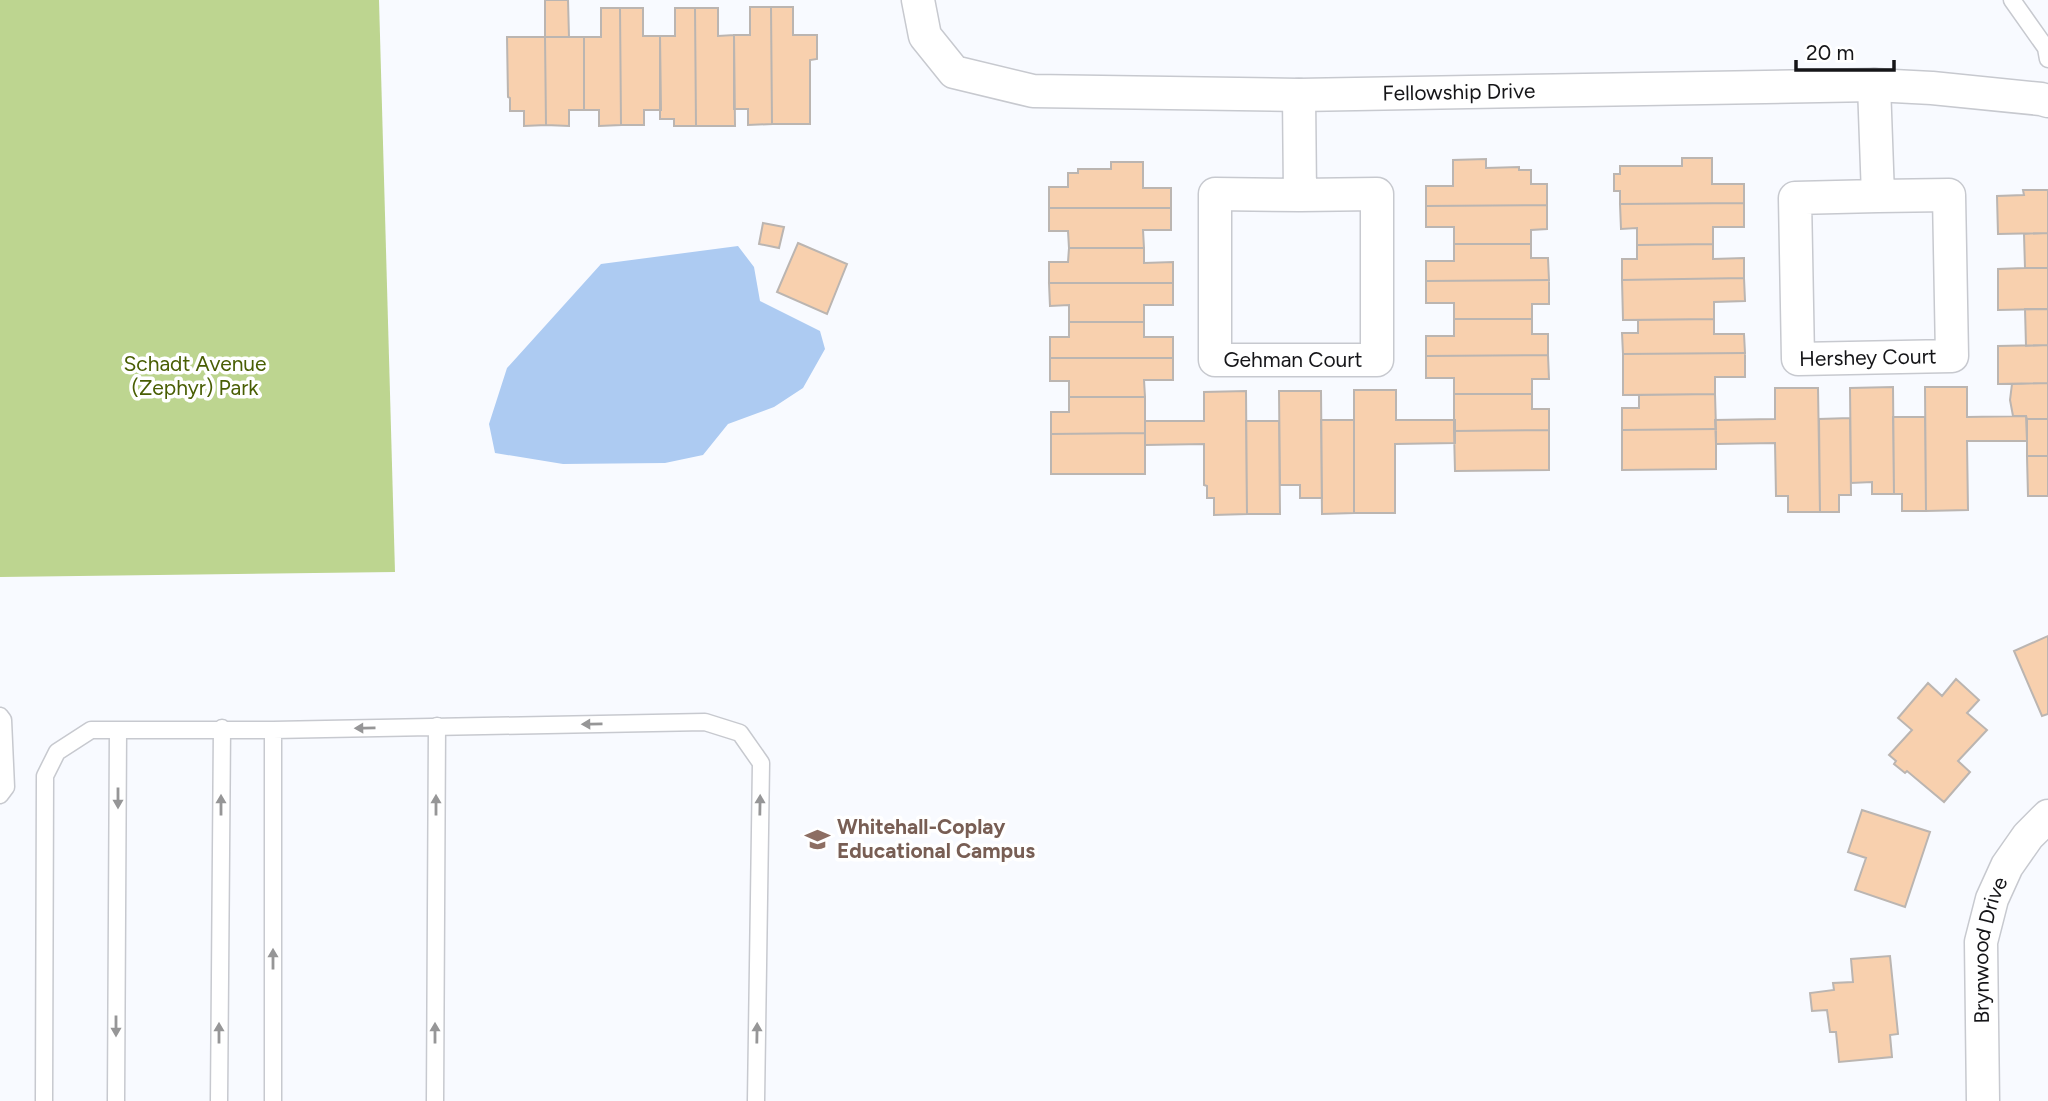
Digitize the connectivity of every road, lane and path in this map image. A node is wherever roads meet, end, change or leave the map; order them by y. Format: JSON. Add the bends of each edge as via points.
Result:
{"nodes":[{"id":1,"x":918,"y":0,"type":"edge"},
{"id":2,"x":2012,"y":0,"type":"edge"},
{"id":3,"x":2048,"y":59,"type":"edge"},
{"id":4,"x":1874,"y":85,"type":"junction"},
{"id":5,"x":1299,"y":95,"type":"junction"},
{"id":6,"x":2048,"y":102,"type":"edge"},
{"id":7,"x":1300,"y":195,"type":"junction"},
{"id":8,"x":1878,"y":196,"type":"junction"},
{"id":9,"x":0,"y":716,"type":"edge"},
{"id":10,"x":437,"y":726,"type":"junction"},
{"id":11,"x":222,"y":728,"type":"junction"},
{"id":12,"x":118,"y":730,"type":"junction"},
{"id":13,"x":273,"y":730,"type":"junction"},
{"id":14,"x":0,"y":795,"type":"edge"},
{"id":15,"x":2048,"y":816,"type":"edge"},
{"id":16,"x":44,"y":1101,"type":"edge"},
{"id":17,"x":116,"y":1101,"type":"edge"},
{"id":18,"x":219,"y":1101,"type":"edge"},
{"id":19,"x":274,"y":1101,"type":"edge"},
{"id":20,"x":435,"y":1101,"type":"edge"},
{"id":21,"x":756,"y":1101,"type":"edge"},
{"id":22,"x":1983,"y":1101,"type":"edge"}],
"edges":[{"from":1,"to":5,"type":"street","name":"Fellowship Drive","via":[[925,36],[954,72],[1033,91]]},
{"from":2,"to":3,"type":"lane","via":[[2046,48]]},
{"from":4,"to":5,"type":"street","name":"Fellowship Drive"},
{"from":4,"to":6,"type":"street","name":"Fellowship Drive"},
{"from":4,"to":8,"type":"street"},
{"from":5,"to":7,"type":"street"},
{"from":7,"to":7,"type":"street","name":"Gehman Court","via":[[1377,194],[1377,360],[1215,360],[1215,194]]},
{"from":8,"to":8,"type":"street","name":"Hershey Court","via":[[1949,195],[1952,356],[1798,359],[1795,198]]},
{"from":9,"to":14,"type":"lane","via":[[6,787]]},
{"from":10,"to":13,"type":"lane","one_way":true},
{"from":20,"to":10,"type":"lane","one_way":true},
{"from":21,"to":10,"type":"lane","one_way":true,"via":[[761,763],[740,733],[705,722]]},
{"from":11,"to":12,"type":"lane"},
{"from":11,"to":13,"type":"lane"},
{"from":18,"to":11,"type":"lane","one_way":true},
{"from":12,"to":16,"type":"lane","via":[[91,730],[57,752],[45,776]]},
{"from":12,"to":17,"type":"lane","one_way":true},
{"from":19,"to":13,"type":"lane","one_way":true},
{"from":15,"to":22,"type":"street","name":"Brynwood Drive","via":[[2007,866],[1992,899],[1981,942]]}]}
